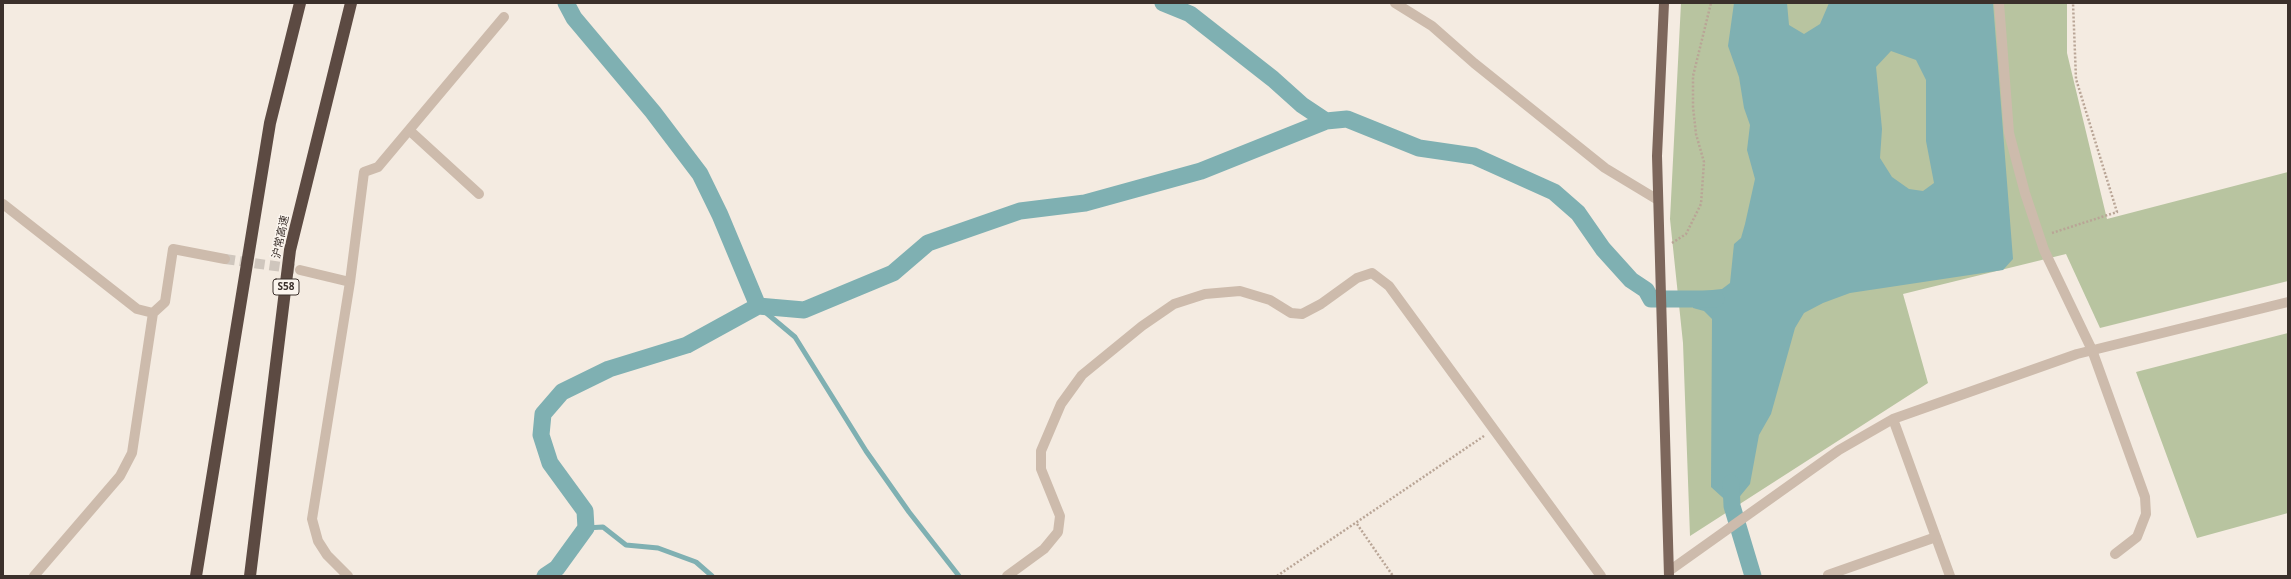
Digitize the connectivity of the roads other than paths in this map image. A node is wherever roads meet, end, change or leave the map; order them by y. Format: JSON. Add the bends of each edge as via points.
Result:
{"nodes":[{"id":1,"x":300,"y":3,"type":"edge"},
{"id":2,"x":351,"y":3,"type":"edge"},
{"id":3,"x":1395,"y":3,"type":"edge"},
{"id":4,"x":1664,"y":3,"type":"edge"},
{"id":5,"x":1999,"y":3,"type":"edge"},
{"id":6,"x":504,"y":17,"type":"dead end"},
{"id":7,"x":409,"y":130,"type":"junction"},
{"id":8,"x":479,"y":194,"type":"dead end"},
{"id":9,"x":1658,"y":200,"type":"junction"},
{"id":10,"x":3,"y":204,"type":"edge"},
{"id":11,"x":225,"y":258,"type":"tunnel mouth"},
{"id":12,"x":300,"y":270,"type":"tunnel mouth"},
{"id":13,"x":350,"y":282,"type":"junction"},
{"id":14,"x":2288,"y":302,"type":"edge"},
{"id":15,"x":153,"y":313,"type":"junction"},
{"id":16,"x":2092,"y":350,"type":"junction"},
{"id":17,"x":1893,"y":419,"type":"junction"},
{"id":18,"x":1936,"y":537,"type":"junction"},
{"id":19,"x":2115,"y":554,"type":"dead end"},
{"id":20,"x":1667,"y":574,"type":"edge"},
{"id":21,"x":1828,"y":575,"type":"dead end"},
{"id":22,"x":34,"y":576,"type":"edge"},
{"id":23,"x":196,"y":576,"type":"edge"},
{"id":24,"x":250,"y":576,"type":"edge"},
{"id":25,"x":348,"y":576,"type":"edge"},
{"id":26,"x":1007,"y":576,"type":"edge"},
{"id":27,"x":1601,"y":576,"type":"edge"},
{"id":28,"x":1950,"y":576,"type":"edge"}],
"edges":[{"from":1,"to":23,"type":"highway","via":[[270,123]]},
{"from":2,"to":24,"type":"highway","name":"沪常高速","number":"S58","via":[[290,250]]},
{"from":3,"to":9,"type":"street","via":[[1432,26],[1605,168]]},
{"from":4,"to":9,"type":"main road","via":[[1657,156]]},
{"from":5,"to":16,"type":"street","via":[[2009,133],[2025,193],[2040,237]]},
{"from":6,"to":7,"type":"street"},
{"from":7,"to":8,"type":"street"},
{"from":7,"to":13,"type":"street","via":[[378,167],[364,172]]},
{"from":9,"to":20,"type":"main road"},
{"from":10,"to":15,"type":"street","via":[[136,309]]},
{"from":11,"to":15,"type":"street","via":[[173,249],[165,302]]},
{"from":12,"to":13,"type":"street"},
{"from":13,"to":25,"type":"street","via":[[312,519],[318,541],[327,555]]},
{"from":14,"to":16,"type":"street"},
{"from":15,"to":22,"type":"street","via":[[132,453],[120,476]]},
{"from":16,"to":17,"type":"street"},
{"from":16,"to":19,"type":"street","via":[[2145,497],[2146,514],[2137,537]]},
{"from":17,"to":18,"type":"street"},
{"from":17,"to":20,"type":"street","via":[[1839,450]]},
{"from":18,"to":21,"type":"street"},
{"from":18,"to":28,"type":"street"},
{"from":26,"to":27,"type":"street","via":[[1044,549],[1058,532],[1060,516],[1041,469],[1041,451],[1061,404],[1082,375],[1142,326],[1174,304],[1205,294],[1240,292],[1270,300],[1291,313],[1302,314],[1321,304],[1357,278],[1372,273],[1389,286]]}]}
